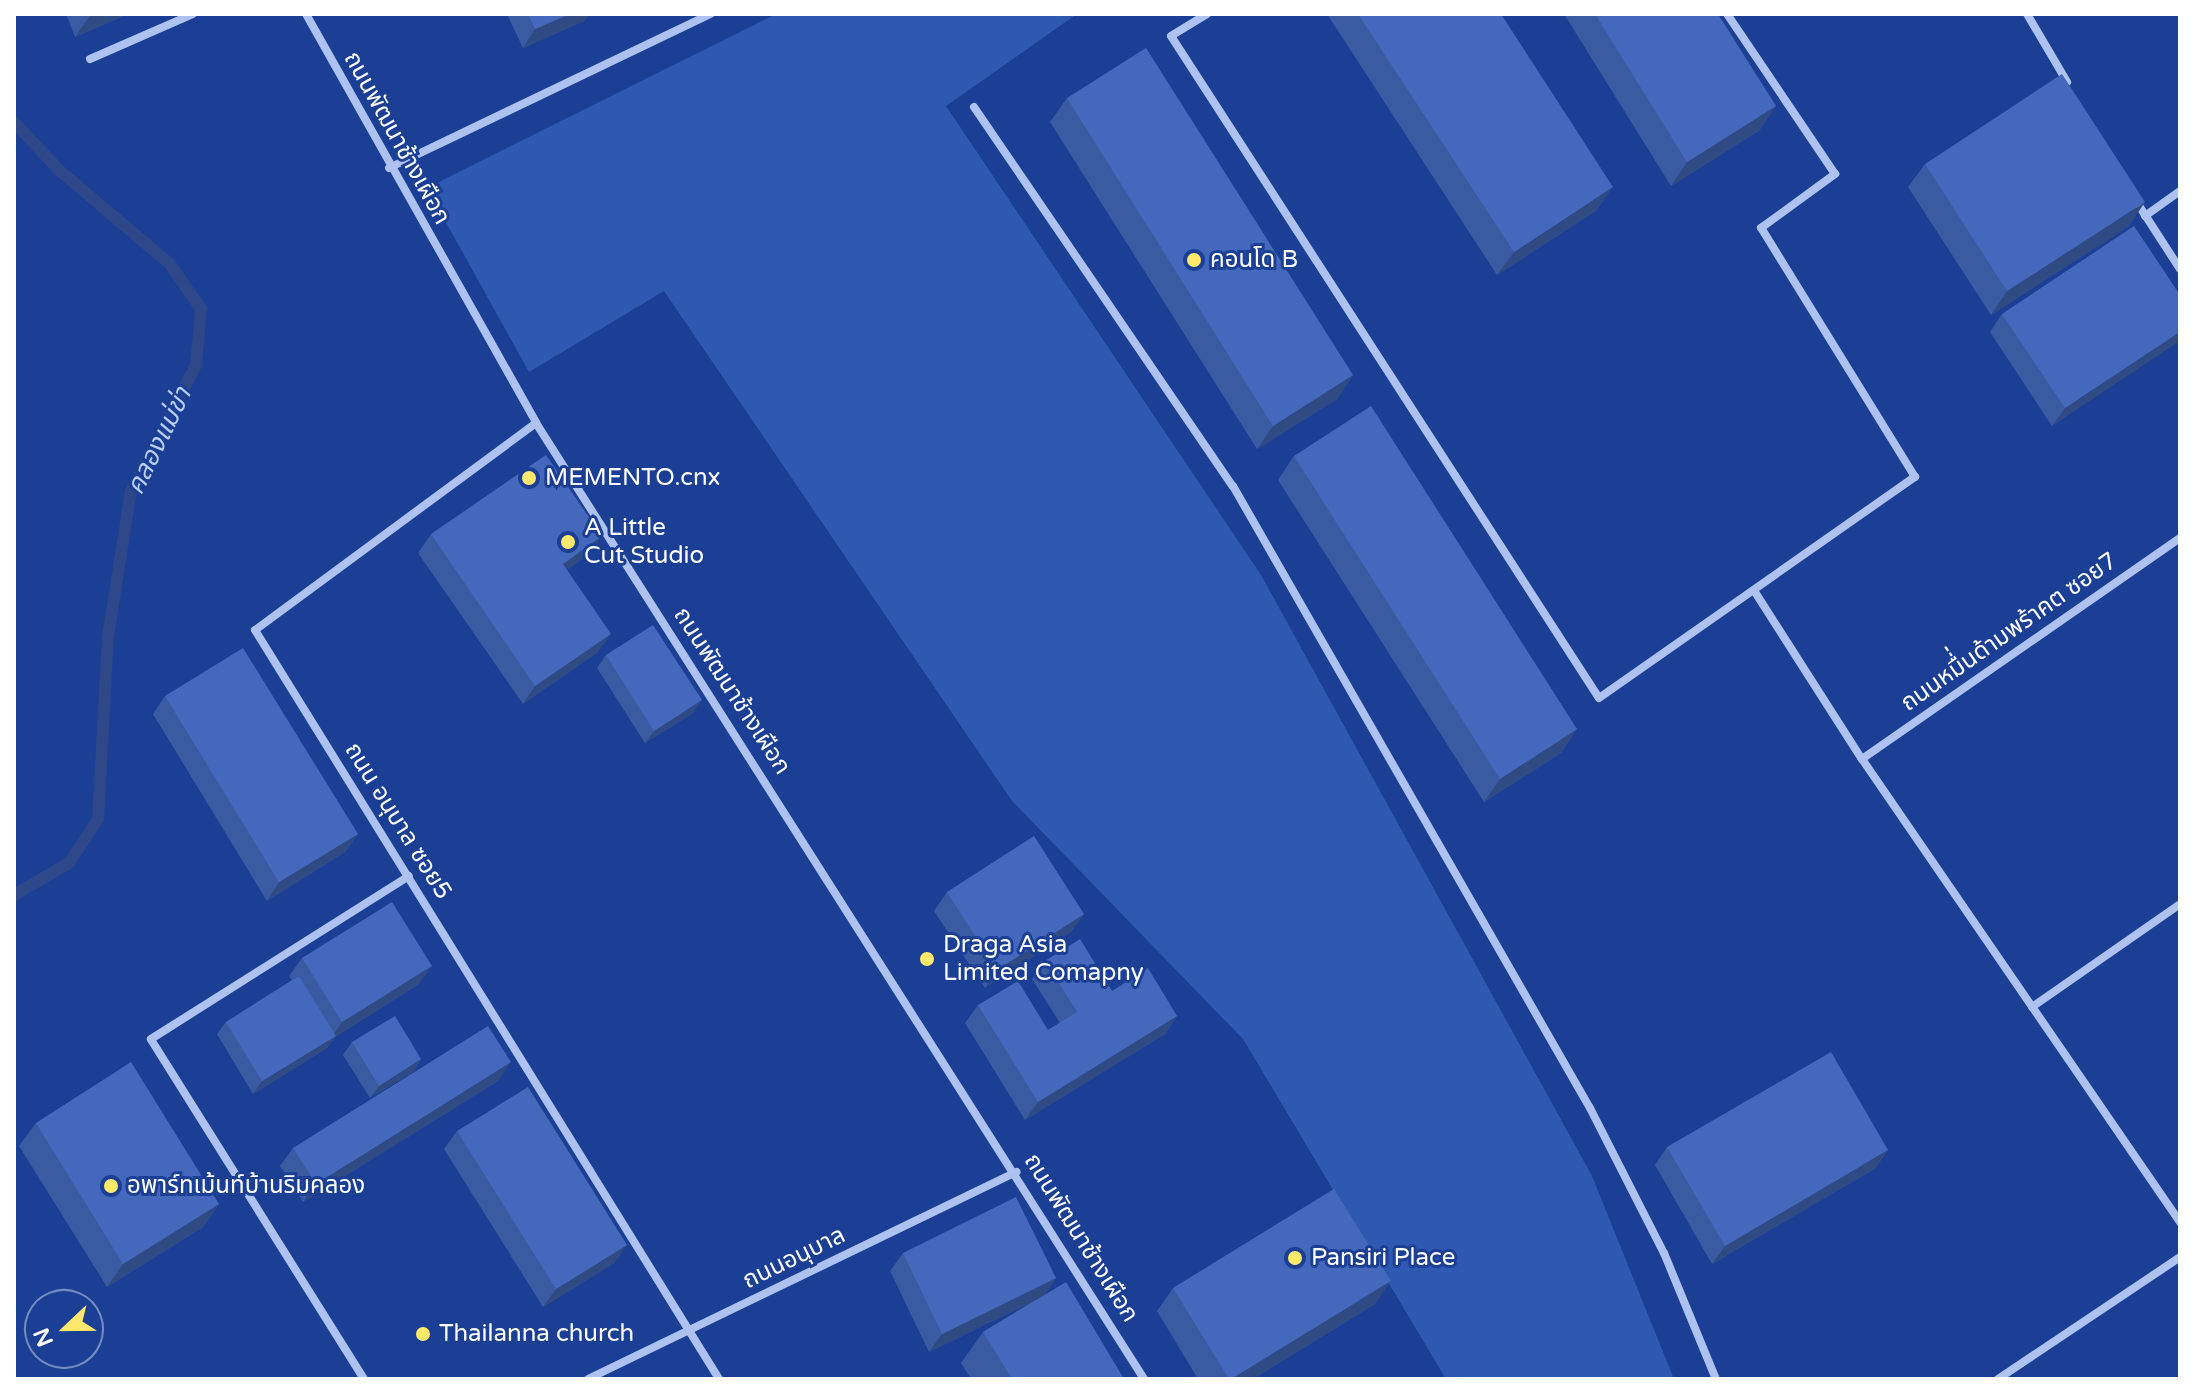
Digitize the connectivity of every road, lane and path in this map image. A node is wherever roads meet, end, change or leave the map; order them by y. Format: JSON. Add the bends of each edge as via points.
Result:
{"nodes":[{"id":1,"x":193,"y":14,"type":"edge"},
{"id":2,"x":306,"y":14,"type":"edge"},
{"id":3,"x":711,"y":14,"type":"edge"},
{"id":4,"x":1207,"y":14,"type":"edge"},
{"id":5,"x":1727,"y":14,"type":"edge"},
{"id":6,"x":2027,"y":14,"type":"edge"},
{"id":7,"x":90,"y":59,"type":"dead end"},
{"id":8,"x":2074,"y":95,"type":"edge"},
{"id":9,"x":974,"y":107,"type":"dead end"},
{"id":10,"x":389,"y":168,"type":"junction"},
{"id":11,"x":2129,"y":189,"type":"edge"},
{"id":12,"x":2180,"y":191,"type":"edge"},
{"id":13,"x":2145,"y":216,"type":"junction"},
{"id":14,"x":2180,"y":269,"type":"edge"},
{"id":15,"x":536,"y":423,"type":"junction"},
{"id":16,"x":2180,"y":538,"type":"edge"},
{"id":17,"x":1755,"y":592,"type":"junction"},
{"id":18,"x":1862,"y":759,"type":"junction"},
{"id":19,"x":409,"y":876,"type":"junction"},
{"id":20,"x":2180,"y":904,"type":"edge"},
{"id":21,"x":2032,"y":1007,"type":"junction"},
{"id":22,"x":1017,"y":1172,"type":"junction"},
{"id":23,"x":2180,"y":1222,"type":"edge"},
{"id":24,"x":2180,"y":1257,"type":"edge"},
{"id":25,"x":689,"y":1331,"type":"junction"},
{"id":26,"x":364,"y":1379,"type":"edge"},
{"id":27,"x":588,"y":1379,"type":"edge"},
{"id":28,"x":719,"y":1379,"type":"edge"},
{"id":29,"x":1144,"y":1379,"type":"edge"},
{"id":30,"x":1716,"y":1379,"type":"edge"},
{"id":31,"x":1998,"y":1379,"type":"edge"}],
"edges":[{"from":1,"to":7,"type":"street"},
{"from":2,"to":10,"type":"street","name":"ถนนพัฒนาช้างเผือก"},
{"from":3,"to":10,"type":"street"},
{"from":4,"to":17,"type":"street","via":[[1171,36],[1599,698]]},
{"from":5,"to":17,"type":"street","via":[[1835,174],[1761,228],[1915,477]]},
{"from":6,"to":8,"type":"street"},
{"from":9,"to":30,"type":"street","via":[[1233,486],[1590,1108],[1664,1253]]},
{"from":10,"to":15,"type":"street","name":"ถนนพัฒนาช้างเผือก"},
{"from":11,"to":13,"type":"street"},
{"from":12,"to":13,"type":"street"},
{"from":13,"to":14,"type":"street"},
{"from":15,"to":19,"type":"street","name":"ถนน อนุบาล ซอย5","via":[[255,630]]},
{"from":15,"to":22,"type":"street","name":"ถนนพัฒนาช้างเผือก"},
{"from":16,"to":18,"type":"street","name":"ถนนหมื่่นด้ามพร้าคต ซอย7"},
{"from":17,"to":18,"type":"street"},
{"from":18,"to":21,"type":"street"},
{"from":19,"to":25,"type":"street","name":"ถนน อนุบาล ซอย5"},
{"from":19,"to":26,"type":"street","via":[[151,1039]]},
{"from":20,"to":21,"type":"street"},
{"from":21,"to":23,"type":"street"},
{"from":22,"to":25,"type":"street","name":"ถนนอนุบาล"},
{"from":22,"to":29,"type":"street","name":"ถนนพัฒนาช้างเผือก"},
{"from":24,"to":31,"type":"street"},
{"from":25,"to":27,"type":"street","name":"ถนนอนุบาล"},
{"from":25,"to":28,"type":"street","name":"ถนน อนุบาล ซอย5"}]}
